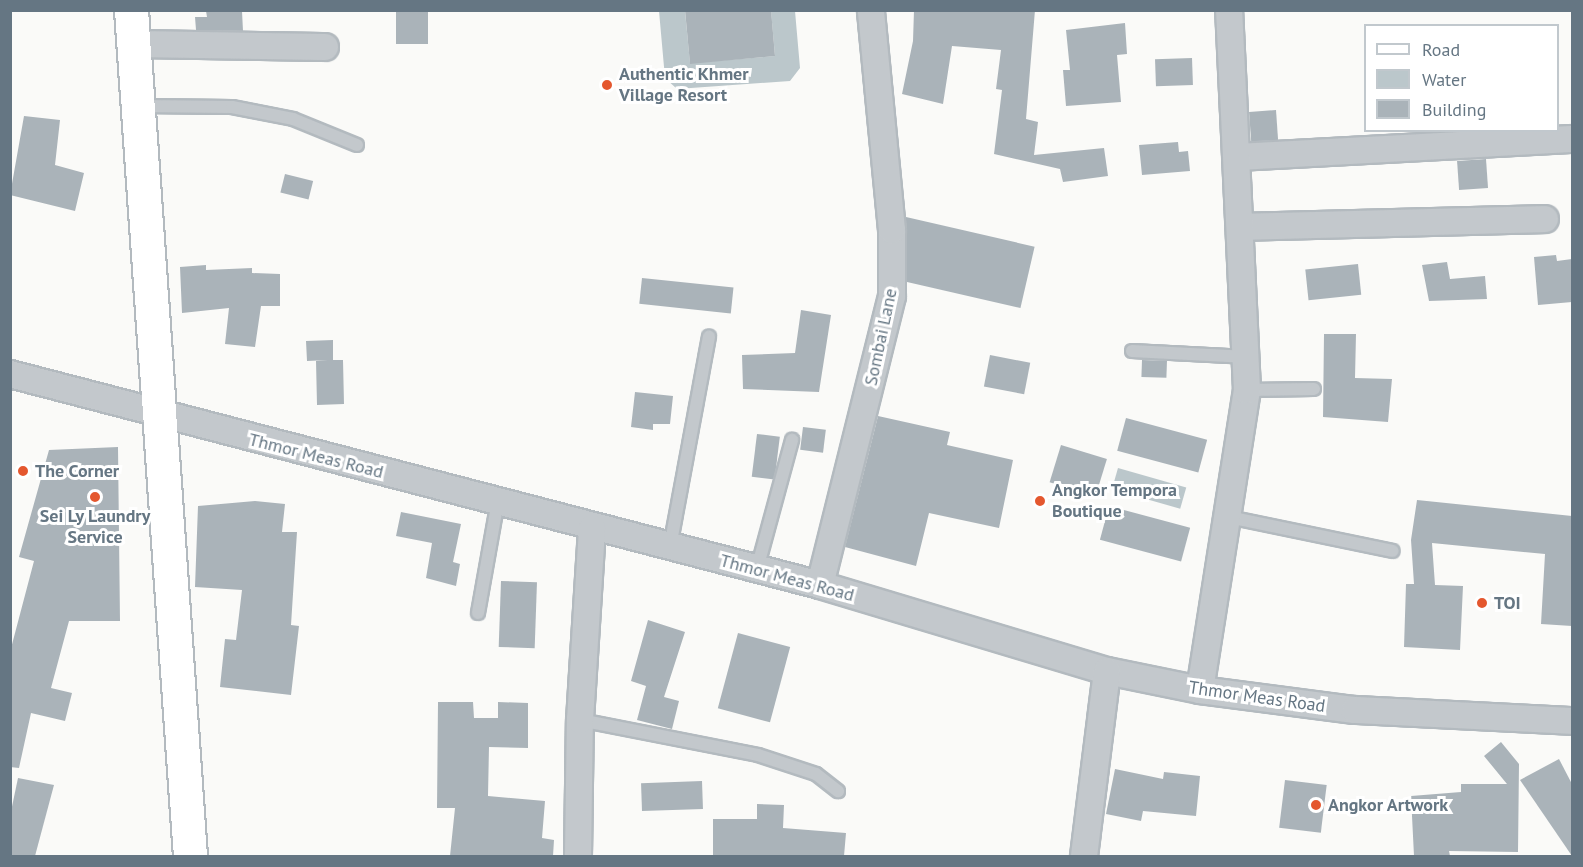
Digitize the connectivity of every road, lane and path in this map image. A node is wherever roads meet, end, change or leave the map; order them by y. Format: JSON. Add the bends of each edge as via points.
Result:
{"nodes":[{"id":1,"x":131,"y":10,"type":"edge"},
{"id":2,"x":872,"y":10,"type":"edge"},
{"id":3,"x":1229,"y":10,"type":"edge"},
{"id":4,"x":134,"y":44,"type":"junction"},
{"id":5,"x":325,"y":47,"type":"dead end"},
{"id":6,"x":139,"y":106,"type":"junction"},
{"id":7,"x":1572,"y":139,"type":"edge"},
{"id":8,"x":357,"y":145,"type":"dead end"},
{"id":9,"x":1237,"y":157,"type":"junction"},
{"id":10,"x":1545,"y":219,"type":"dead end"},
{"id":11,"x":1241,"y":227,"type":"junction"},
{"id":12,"x":710,"y":337,"type":"dead end"},
{"id":13,"x":1132,"y":351,"type":"dead end"},
{"id":14,"x":1248,"y":357,"type":"junction"},
{"id":15,"x":10,"y":374,"type":"edge"},
{"id":16,"x":1314,"y":389,"type":"dead end"},
{"id":17,"x":1247,"y":390,"type":"junction"},
{"id":18,"x":159,"y":416,"type":"junction"},
{"id":19,"x":792,"y":440,"type":"dead end"},
{"id":20,"x":498,"y":501,"type":"junction"},
{"id":21,"x":1229,"y":517,"type":"junction"},
{"id":22,"x":592,"y":528,"type":"junction"},
{"id":23,"x":670,"y":547,"type":"junction"},
{"id":24,"x":1394,"y":551,"type":"dead end"},
{"id":25,"x":826,"y":566,"type":"junction"},
{"id":26,"x":757,"y":569,"type":"junction"},
{"id":27,"x":478,"y":613,"type":"dead end"},
{"id":28,"x":1107,"y":671,"type":"junction"},
{"id":29,"x":1200,"y":690,"type":"junction"},
{"id":30,"x":580,"y":720,"type":"junction"},
{"id":31,"x":1572,"y":721,"type":"edge"},
{"id":32,"x":838,"y":791,"type":"dead end"},
{"id":33,"x":190,"y":856,"type":"edge"},
{"id":34,"x":578,"y":856,"type":"edge"},
{"id":35,"x":1084,"y":856,"type":"edge"}],
"edges":[{"from":1,"to":4,"type":"street"},
{"from":2,"to":25,"type":"street","name":"Sombai Lane","via":[[892,230],[892,296]]},
{"from":3,"to":9,"type":"street"},
{"from":4,"to":5,"type":"street"},
{"from":4,"to":6,"type":"street"},
{"from":6,"to":8,"type":"lane","via":[[232,107],[293,119]]},
{"from":6,"to":18,"type":"street"},
{"from":7,"to":9,"type":"street"},
{"from":9,"to":11,"type":"street"},
{"from":10,"to":11,"type":"street"},
{"from":11,"to":14,"type":"street"},
{"from":12,"to":23,"type":"lane"},
{"from":13,"to":14,"type":"lane"},
{"from":14,"to":17,"type":"street"},
{"from":15,"to":18,"type":"street","name":"Thmor Meas Road"},
{"from":16,"to":17,"type":"lane"},
{"from":17,"to":21,"type":"street"},
{"from":18,"to":20,"type":"street","name":"Thmor Meas Road"},
{"from":18,"to":33,"type":"street"},
{"from":19,"to":26,"type":"lane"},
{"from":20,"to":22,"type":"street","name":"Thmor Meas Road"},
{"from":20,"to":27,"type":"lane"},
{"from":21,"to":24,"type":"lane"},
{"from":21,"to":29,"type":"street"},
{"from":22,"to":23,"type":"street","name":"Thmor Meas Road"},
{"from":22,"to":30,"type":"street"},
{"from":23,"to":26,"type":"street","name":"Thmor Meas Road"},
{"from":25,"to":26,"type":"street","name":"Thmor Meas Road"},
{"from":25,"to":28,"type":"street","name":"Thmor Meas Road"},
{"from":28,"to":29,"type":"street","name":"Thmor Meas Road"},
{"from":28,"to":35,"type":"street"},
{"from":29,"to":31,"type":"street","name":"Thmor Meas Road","via":[[1355,710]]},
{"from":30,"to":32,"type":"lane","via":[[758,755],[816,774]]},
{"from":30,"to":34,"type":"street"}]}
